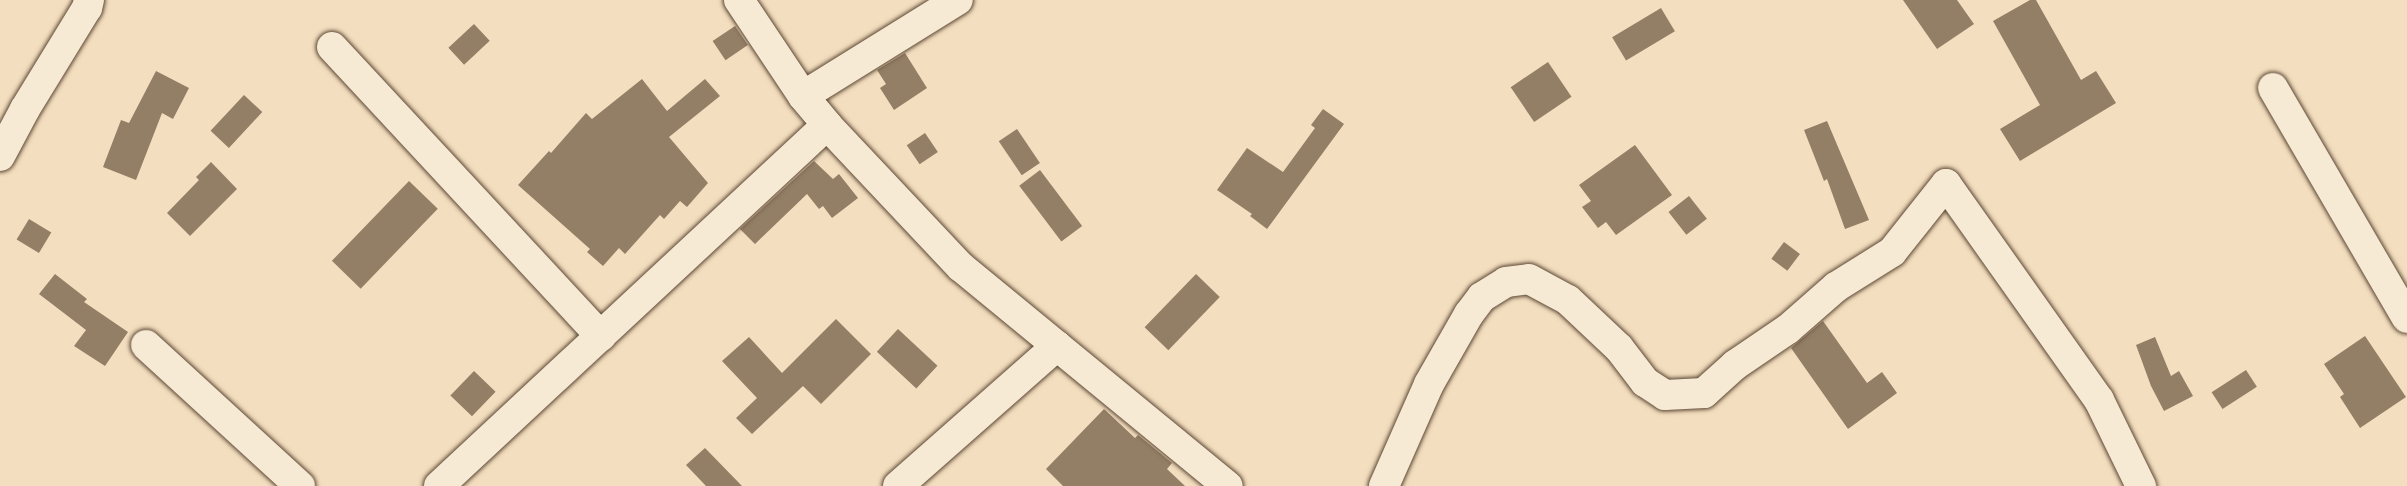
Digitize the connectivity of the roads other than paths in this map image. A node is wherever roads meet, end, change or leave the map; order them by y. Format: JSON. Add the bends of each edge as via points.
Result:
{"nodes":[{"id":1,"x":89,"y":0,"type":"edge"},
{"id":2,"x":739,"y":0,"type":"edge"},
{"id":3,"x":958,"y":0,"type":"edge"},
{"id":4,"x":332,"y":47,"type":"dead end"},
{"id":5,"x":2273,"y":88,"type":"dead end"},
{"id":6,"x":803,"y":96,"type":"junction"},
{"id":7,"x":827,"y":125,"type":"junction"},
{"id":8,"x":0,"y":156,"type":"edge"},
{"id":9,"x":2407,"y":318,"type":"edge"},
{"id":10,"x":601,"y":336,"type":"junction"},
{"id":11,"x":146,"y":345,"type":"dead end"},
{"id":12,"x":1057,"y":346,"type":"junction"},
{"id":13,"x":300,"y":486,"type":"edge"},
{"id":14,"x":439,"y":486,"type":"edge"},
{"id":15,"x":898,"y":486,"type":"edge"},
{"id":16,"x":1228,"y":486,"type":"edge"},
{"id":17,"x":1384,"y":486,"type":"edge"},
{"id":18,"x":2141,"y":486,"type":"edge"}],
"edges":[{"from":1,"to":8,"type":"street"},
{"from":2,"to":6,"type":"street"},
{"from":3,"to":6,"type":"street"},
{"from":4,"to":10,"type":"street"},
{"from":5,"to":9,"type":"street"},
{"from":6,"to":7,"type":"street"},
{"from":7,"to":10,"type":"street"},
{"from":7,"to":12,"type":"street","via":[[962,267]]},
{"from":10,"to":14,"type":"street"},
{"from":11,"to":13,"type":"street"},
{"from":12,"to":15,"type":"street"},
{"from":12,"to":16,"type":"street"},
{"from":17,"to":18,"type":"street","via":[[1429,384],[1469,315],[1482,297],[1506,282],[1529,279],[1568,300],[1619,348],[1645,382],[1665,396],[1704,393],[1735,365],[1788,329],[1836,286],[1892,252],[1946,184],[2099,400]]}]}
